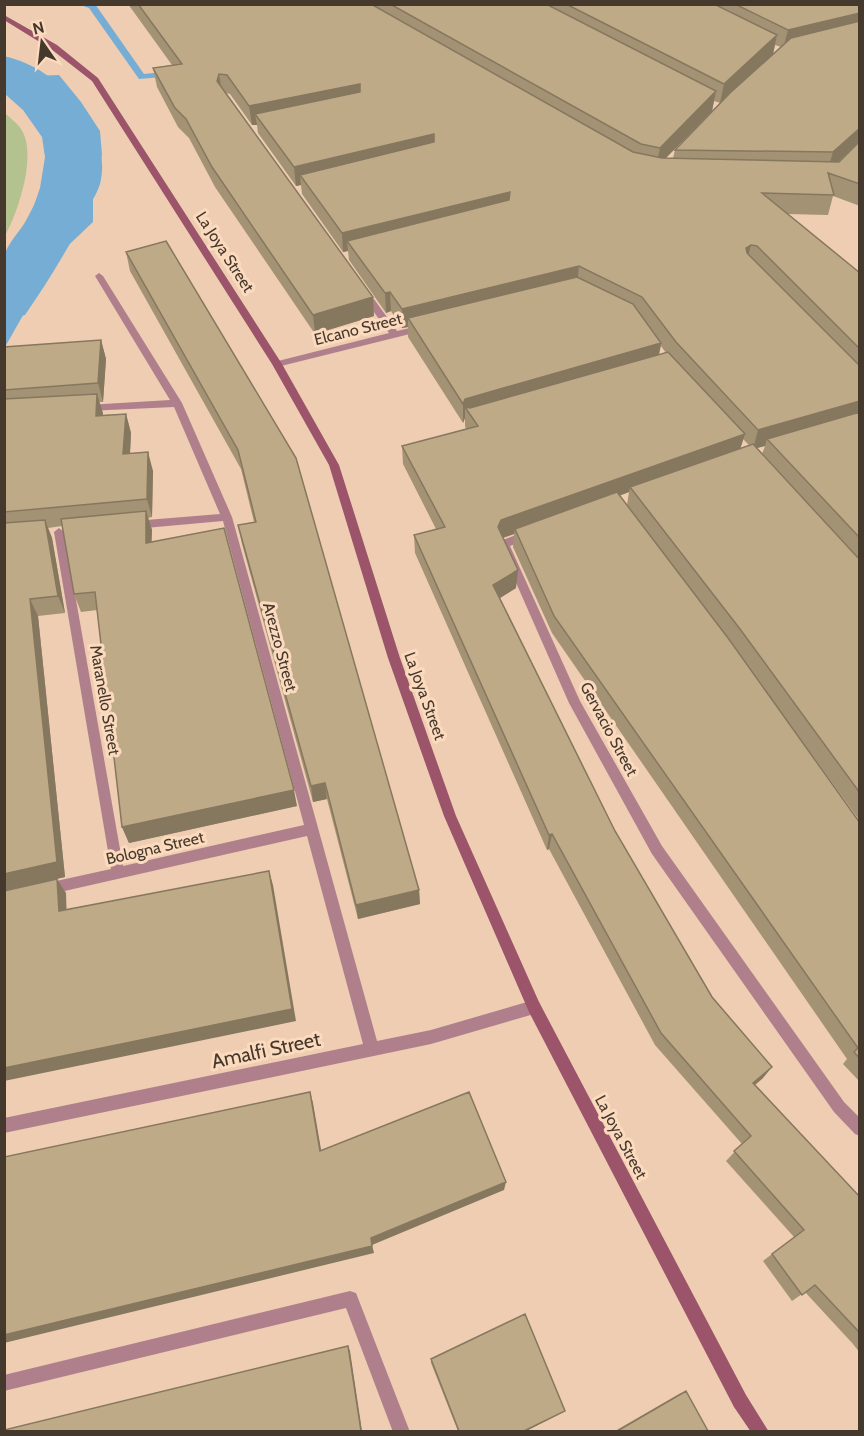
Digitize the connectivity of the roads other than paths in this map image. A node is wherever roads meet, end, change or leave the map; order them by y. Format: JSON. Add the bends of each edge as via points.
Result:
{"nodes":[{"id":1,"x":4,"y":18,"type":"edge"},
{"id":2,"x":99,"y":276,"type":"dead end"},
{"id":3,"x":354,"y":277,"type":"edge"},
{"id":4,"x":437,"y":325,"type":"edge"},
{"id":5,"x":395,"y":335,"type":"junction"},
{"id":6,"x":277,"y":364,"type":"junction"},
{"id":7,"x":177,"y":403,"type":"junction"},
{"id":8,"x":74,"y":409,"type":"edge"},
{"id":9,"x":227,"y":517,"type":"junction"},
{"id":10,"x":126,"y":526,"type":"edge"},
{"id":11,"x":538,"y":531,"type":"edge"},
{"id":12,"x":59,"y":532,"type":"edge"},
{"id":13,"x":312,"y":829,"type":"junction"},
{"id":14,"x":118,"y":873,"type":"junction"},
{"id":15,"x":38,"y":891,"type":"edge"},
{"id":16,"x":534,"y":1007,"type":"junction"},
{"id":17,"x":372,"y":1050,"type":"junction"},
{"id":18,"x":4,"y":1126,"type":"edge"},
{"id":19,"x":860,"y":1129,"type":"edge"},
{"id":20,"x":4,"y":1383,"type":"edge"},
{"id":21,"x":402,"y":1431,"type":"edge"},
{"id":22,"x":761,"y":1431,"type":"edge"}],
"edges":[{"from":1,"to":6,"type":"street","name":"La Joya Street","via":[[54,47],[95,80]]},
{"from":2,"to":7,"type":"street","name":"Arezzo Street"},
{"from":3,"to":5,"type":"street"},
{"from":4,"to":5,"type":"street","name":"Elcano Street"},
{"from":5,"to":6,"type":"street","name":"Elcano Street"},
{"from":6,"to":16,"type":"street","name":"La Joya Street","via":[[334,465],[394,658],[450,816]]},
{"from":7,"to":8,"type":"street"},
{"from":7,"to":9,"type":"street","name":"Arezzo Street"},
{"from":9,"to":10,"type":"street"},
{"from":9,"to":13,"type":"street","name":"Arezzo Street"},
{"from":11,"to":19,"type":"street","name":"Gervacio Street","via":[[504,544],[575,704],[657,850],[839,1107]]},
{"from":12,"to":14,"type":"street","name":"Maranello Street"},
{"from":13,"to":14,"type":"street","name":"Bologna Street"},
{"from":13,"to":17,"type":"street","name":"Arezzo Street"},
{"from":14,"to":15,"type":"street","name":"Bologna Street"},
{"from":16,"to":17,"type":"street","name":"Amalfi Street","via":[[438,1036]]},
{"from":16,"to":22,"type":"street","name":"La Joya Street","via":[[735,1390]]},
{"from":17,"to":18,"type":"street","name":"Amalfi Street"},
{"from":20,"to":21,"type":"street","via":[[350,1299]]}]}
